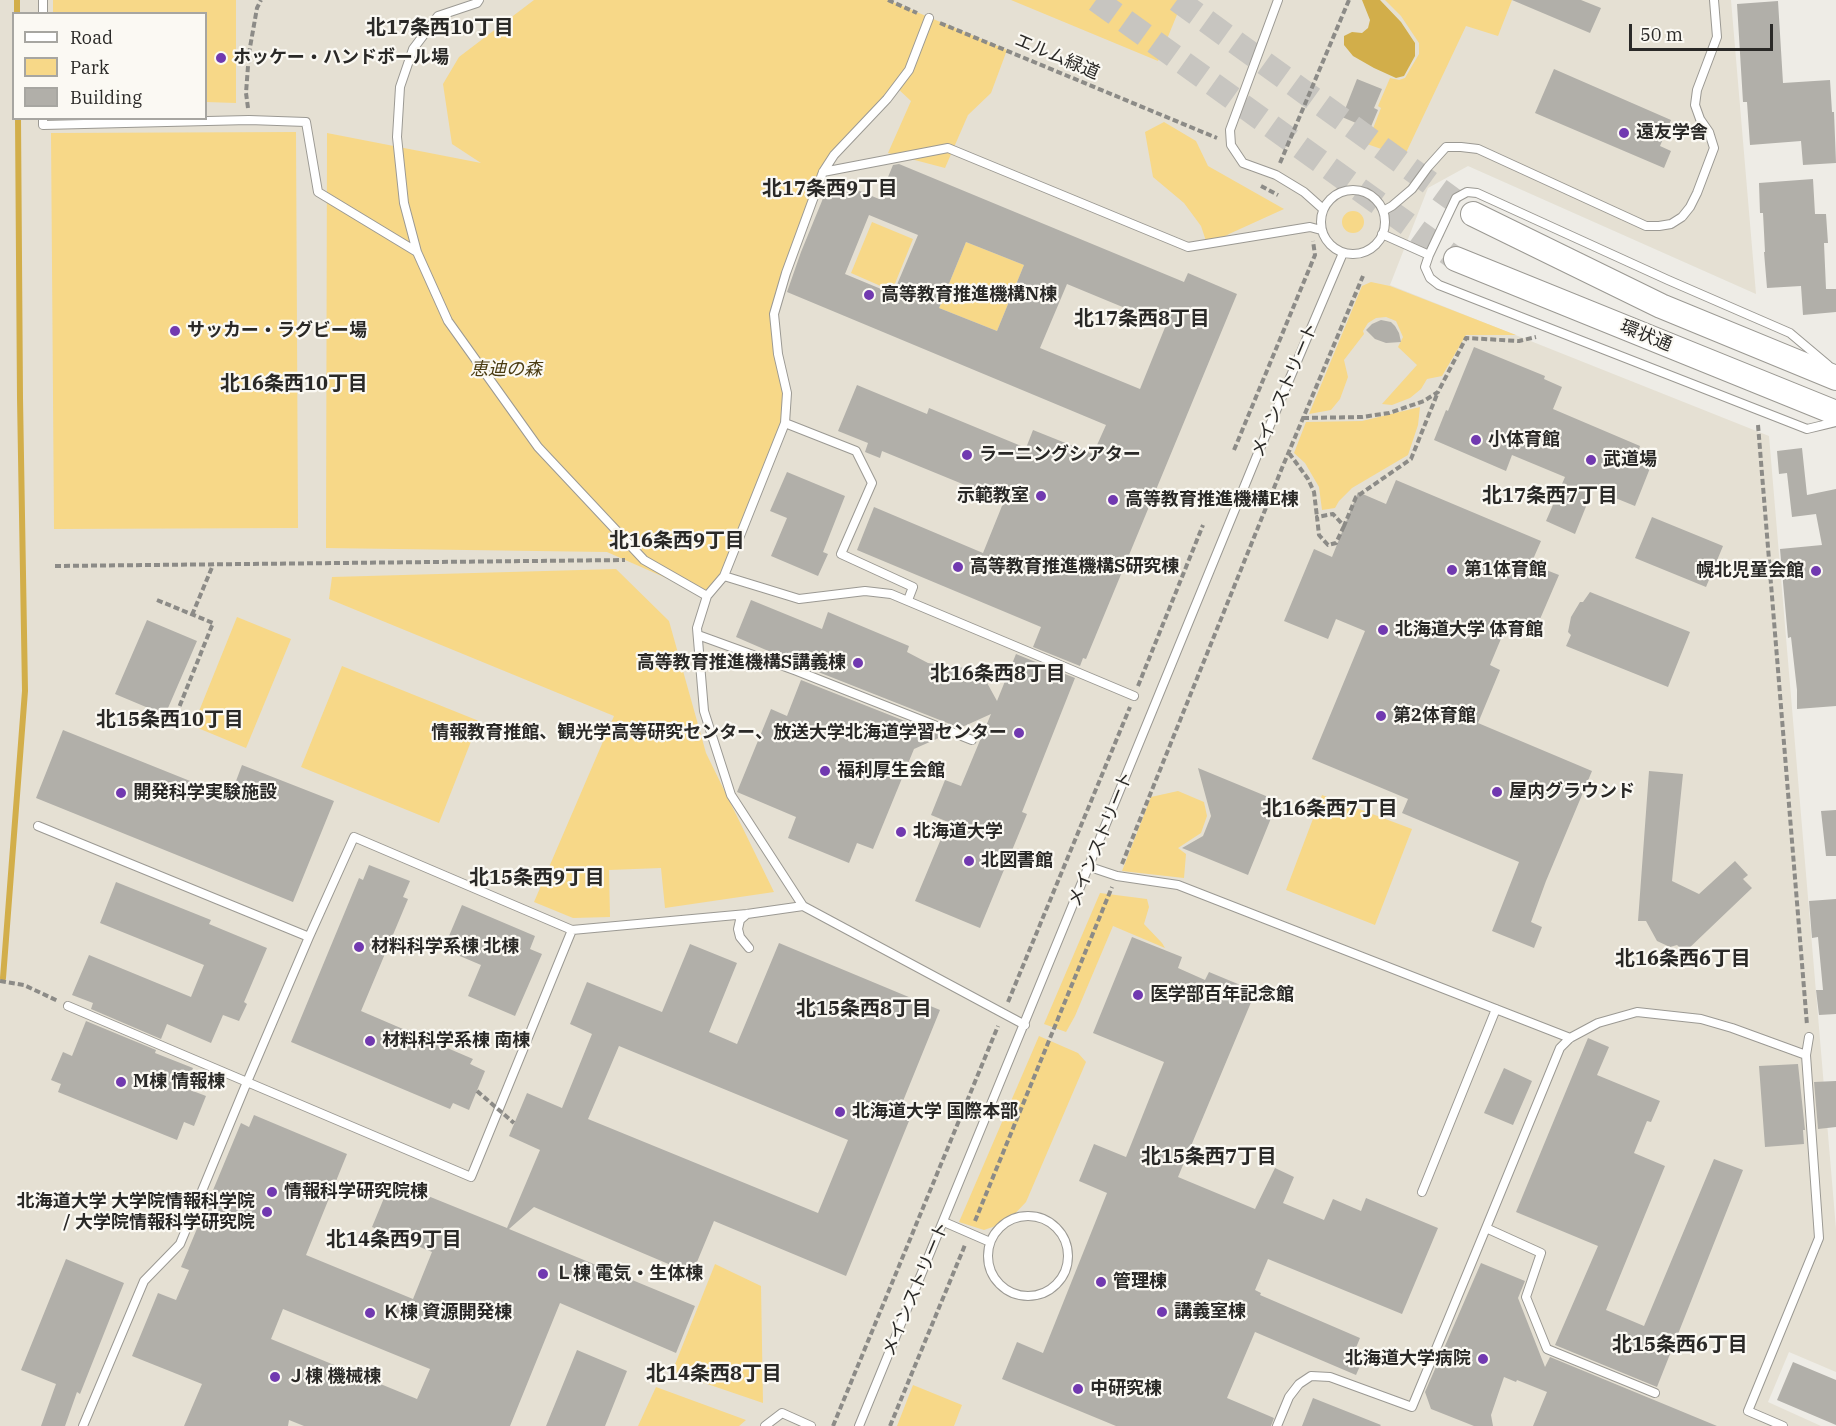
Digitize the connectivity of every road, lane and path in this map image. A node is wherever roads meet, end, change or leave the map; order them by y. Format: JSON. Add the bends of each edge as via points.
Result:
{"nodes":[{"id":1,"x":261,"y":0,"type":"edge"},
{"id":2,"x":479,"y":0,"type":"edge"},
{"id":3,"x":888,"y":0,"type":"edge"},
{"id":4,"x":1278,"y":0,"type":"edge"},
{"id":5,"x":1349,"y":0,"type":"edge"},
{"id":6,"x":1714,"y":0,"type":"edge"},
{"id":7,"x":929,"y":18,"type":"junction"},
{"id":8,"x":43,"y":120,"type":"edge"},
{"id":9,"x":249,"y":120,"type":"junction"},
{"id":10,"x":1218,"y":131,"type":"dead end"},
{"id":11,"x":1216,"y":138,"type":"junction"},
{"id":12,"x":1218,"y":145,"type":"dead end"},
{"id":13,"x":1280,"y":163,"type":"dead end"},
{"id":14,"x":823,"y":172,"type":"junction"},
{"id":15,"x":1257,"y":184,"type":"dead end"},
{"id":16,"x":1284,"y":198,"type":"dead end"},
{"id":17,"x":1323,"y":209,"type":"junction"},
{"id":18,"x":1383,"y":212,"type":"junction"},
{"id":19,"x":1473,"y":214,"type":"tunnel mouth"},
{"id":20,"x":1310,"y":227,"type":"junction"},
{"id":21,"x":1322,"y":230,"type":"junction"},
{"id":22,"x":1382,"y":234,"type":"junction"},
{"id":23,"x":417,"y":252,"type":"junction"},
{"id":24,"x":1343,"y":253,"type":"junction"},
{"id":25,"x":1429,"y":255,"type":"junction"},
{"id":26,"x":1455,"y":259,"type":"tunnel mouth"},
{"id":27,"x":1363,"y":276,"type":"dead end"},
{"id":28,"x":1540,"y":337,"type":"dead end"},
{"id":29,"x":1836,"y":372,"type":"edge"},
{"id":30,"x":1836,"y":378,"type":"edge"},
{"id":31,"x":1438,"y":392,"type":"junction"},
{"id":32,"x":1836,"y":413,"type":"edge"},
{"id":33,"x":1303,"y":418,"type":"junction"},
{"id":34,"x":1836,"y":422,"type":"edge"},
{"id":35,"x":785,"y":423,"type":"junction"},
{"id":36,"x":1758,"y":424,"type":"dead end"},
{"id":37,"x":1234,"y":450,"type":"dead end"},
{"id":38,"x":1289,"y":453,"type":"junction"},
{"id":39,"x":1317,"y":517,"type":"junction"},
{"id":40,"x":1344,"y":526,"type":"junction"},
{"id":41,"x":644,"y":560,"type":"junction"},
{"id":42,"x":213,"y":564,"type":"junction"},
{"id":43,"x":55,"y":566,"type":"dead end"},
{"id":44,"x":724,"y":576,"type":"junction"},
{"id":45,"x":707,"y":596,"type":"junction"},
{"id":46,"x":157,"y":600,"type":"dead end"},
{"id":47,"x":908,"y":600,"type":"junction"},
{"id":48,"x":192,"y":615,"type":"junction"},
{"id":49,"x":698,"y":635,"type":"junction"},
{"id":50,"x":1134,"y":696,"type":"dead end"},
{"id":51,"x":174,"y":720,"type":"dead end"},
{"id":52,"x":972,"y":740,"type":"dead end"},
{"id":53,"x":38,"y":826,"type":"dead end"},
{"id":54,"x":1090,"y":867,"type":"junction"},
{"id":55,"x":1064,"y":869,"type":"dead end"},
{"id":56,"x":1117,"y":876,"type":"junction"},
{"id":57,"x":803,"y":906,"type":"junction"},
{"id":58,"x":747,"y":914,"type":"junction"},
{"id":59,"x":572,"y":930,"type":"junction"},
{"id":60,"x":309,"y":937,"type":"junction"},
{"id":61,"x":749,"y":948,"type":"dead end"},
{"id":62,"x":0,"y":981,"type":"edge"},
{"id":63,"x":68,"y":1006,"type":"joint"},
{"id":64,"x":1496,"y":1009,"type":"junction"},
{"id":65,"x":1004,"y":1013,"type":"junction"},
{"id":66,"x":1025,"y":1025,"type":"junction"},
{"id":67,"x":1809,"y":1037,"type":"joint"},
{"id":68,"x":1570,"y":1038,"type":"junction"},
{"id":69,"x":1806,"y":1055,"type":"junction"},
{"id":70,"x":247,"y":1082,"type":"junction"},
{"id":71,"x":477,"y":1091,"type":"dead end"},
{"id":72,"x":514,"y":1123,"type":"dead end"},
{"id":73,"x":1422,"y":1192,"type":"dead end"},
{"id":74,"x":944,"y":1222,"type":"junction"},
{"id":75,"x":1486,"y":1228,"type":"junction"},
{"id":76,"x":970,"y":1234,"type":"junction"},
{"id":77,"x":990,"y":1242,"type":"junction"},
{"id":78,"x":1656,"y":1393,"type":"dead end"},
{"id":79,"x":83,"y":1426,"type":"edge"},
{"id":80,"x":765,"y":1426,"type":"edge"},
{"id":81,"x":811,"y":1426,"type":"edge"},
{"id":82,"x":833,"y":1426,"type":"edge"},
{"id":83,"x":859,"y":1426,"type":"edge"},
{"id":84,"x":891,"y":1426,"type":"edge"},
{"id":85,"x":1277,"y":1426,"type":"edge"},
{"id":86,"x":1783,"y":1426,"type":"edge"}],
"edges":[{"from":1,"to":9,"type":"path","via":[[256,8],[249,53]]},
{"from":2,"to":23,"type":"lane","via":[[438,16],[413,49],[400,87],[397,137],[404,203]]},
{"from":3,"to":7,"type":"path","name":"エルム緑道"},
{"from":4,"to":17,"type":"lane","via":[[1230,130],[1231,144],[1243,163],[1275,175]]},
{"from":5,"to":13,"type":"path"},
{"from":6,"to":18,"type":"lane","via":[[1717,37],[1695,105],[1714,148],[1697,193],[1682,217],[1671,224],[1646,226],[1478,149],[1461,147],[1446,147],[1412,189]]},
{"from":7,"to":11,"type":"path","name":"エルム緑道"},
{"from":7,"to":14,"type":"lane","via":[[909,70]]},
{"from":8,"to":9,"type":"lane","via":[[43,125]]},
{"from":9,"to":23,"type":"lane","via":[[306,122],[318,192]]},
{"from":10,"to":11,"type":"path"},
{"from":11,"to":12,"type":"path"},
{"from":14,"to":20,"type":"lane","via":[[948,148],[1188,247]]},
{"from":14,"to":35,"type":"lane","via":[[774,314],[787,393]]},
{"from":15,"to":16,"type":"path"},
{"from":17,"to":18,"type":"lane","via":[[1338,193],[1348,190],[1370,195]]},
{"from":17,"to":21,"type":"lane"},
{"from":18,"to":22,"type":"lane"},
{"from":19,"to":30,"type":"street","name":"環状通","via":[[1661,306]]},
{"from":20,"to":21,"type":"lane"},
{"from":20,"to":37,"type":"path","via":[[1316,255]]},
{"from":21,"to":24,"type":"lane","via":[[1333,248]]},
{"from":22,"to":24,"type":"lane","via":[[1375,245],[1360,254]]},
{"from":22,"to":25,"type":"lane"},
{"from":23,"to":41,"type":"lane","via":[[448,321],[538,447]]},
{"from":24,"to":54,"type":"lane","name":"メインストリート"},
{"from":25,"to":29,"type":"lane","via":[[1456,198],[1467,192],[1477,193],[1790,333]]},
{"from":25,"to":34,"type":"lane","via":[[1425,267],[1439,285],[1807,429]]},
{"from":26,"to":32,"type":"street","name":"環状通"},
{"from":27,"to":33,"type":"path"},
{"from":28,"to":31,"type":"path","via":[[1519,341],[1466,338]]},
{"from":31,"to":33,"type":"path","via":[[1389,413]]},
{"from":31,"to":40,"type":"path","via":[[1411,459],[1356,497]]},
{"from":33,"to":38,"type":"path"},
{"from":35,"to":44,"type":"lane"},
{"from":35,"to":47,"type":"lane","via":[[856,451],[872,483],[841,554],[913,587]]},
{"from":36,"to":67,"type":"path"},
{"from":38,"to":39,"type":"path","via":[[1314,492]]},
{"from":38,"to":56,"type":"path"},
{"from":39,"to":40,"type":"path","via":[[1333,514]]},
{"from":39,"to":40,"type":"path","via":[[1319,535],[1329,545],[1336,543]]},
{"from":41,"to":42,"type":"path"},
{"from":41,"to":45,"type":"lane"},
{"from":42,"to":43,"type":"path"},
{"from":42,"to":48,"type":"path"},
{"from":44,"to":45,"type":"lane"},
{"from":44,"to":47,"type":"lane","via":[[799,599],[864,591]]},
{"from":45,"to":49,"type":"lane"},
{"from":46,"to":48,"type":"path"},
{"from":47,"to":50,"type":"lane"},
{"from":48,"to":51,"type":"path","via":[[213,623]]},
{"from":49,"to":52,"type":"lane"},
{"from":49,"to":57,"type":"lane","via":[[704,711],[730,795]]},
{"from":53,"to":60,"type":"lane"},
{"from":54,"to":56,"type":"lane"},
{"from":54,"to":66,"type":"lane","name":"メインストリート"},
{"from":55,"to":65,"type":"path"},
{"from":56,"to":64,"type":"lane","via":[[1178,885]]},
{"from":56,"to":76,"type":"path"},
{"from":57,"to":58,"type":"lane"},
{"from":57,"to":65,"type":"lane"},
{"from":58,"to":59,"type":"lane"},
{"from":58,"to":61,"type":"lane","via":[[738,929]]},
{"from":59,"to":60,"type":"lane","via":[[354,837]]},
{"from":59,"to":70,"type":"lane","via":[[471,1177]]},
{"from":60,"to":70,"type":"lane"},
{"from":62,"to":63,"type":"path","via":[[24,985]]},
{"from":63,"to":70,"type":"lane"},
{"from":64,"to":68,"type":"lane"},
{"from":64,"to":73,"type":"lane"},
{"from":65,"to":66,"type":"lane"},
{"from":65,"to":82,"type":"path"},
{"from":66,"to":74,"type":"lane","name":"メインストリート"},
{"from":67,"to":69,"type":"lane"},
{"from":68,"to":69,"type":"lane","via":[[1599,1023],[1638,1012],[1701,1019]]},
{"from":68,"to":75,"type":"lane","via":[[1560,1048]]},
{"from":69,"to":86,"type":"lane","via":[[1819,1238],[1748,1411]]},
{"from":70,"to":79,"type":"lane","via":[[180,1244],[144,1281]]},
{"from":71,"to":72,"type":"path","bridge":true},
{"from":74,"to":76,"type":"lane"},
{"from":74,"to":83,"type":"lane","name":"メインストリート"},
{"from":75,"to":78,"type":"lane","via":[[1541,1253],[1526,1297],[1547,1348]]},
{"from":75,"to":85,"type":"lane","via":[[1412,1407],[1330,1377],[1311,1376],[1289,1397]]},
{"from":76,"to":77,"type":"lane"},
{"from":76,"to":84,"type":"path"},
{"from":77,"to":77,"type":"lane","via":[[1013,1219],[1024,1216],[1046,1220],[1062,1236],[1068,1257],[1066,1268],[1053,1287],[1043,1293],[1021,1295],[1000,1284],[993,1275]]},
{"from":80,"to":81,"type":"lane","via":[[782,1413]]}]}
